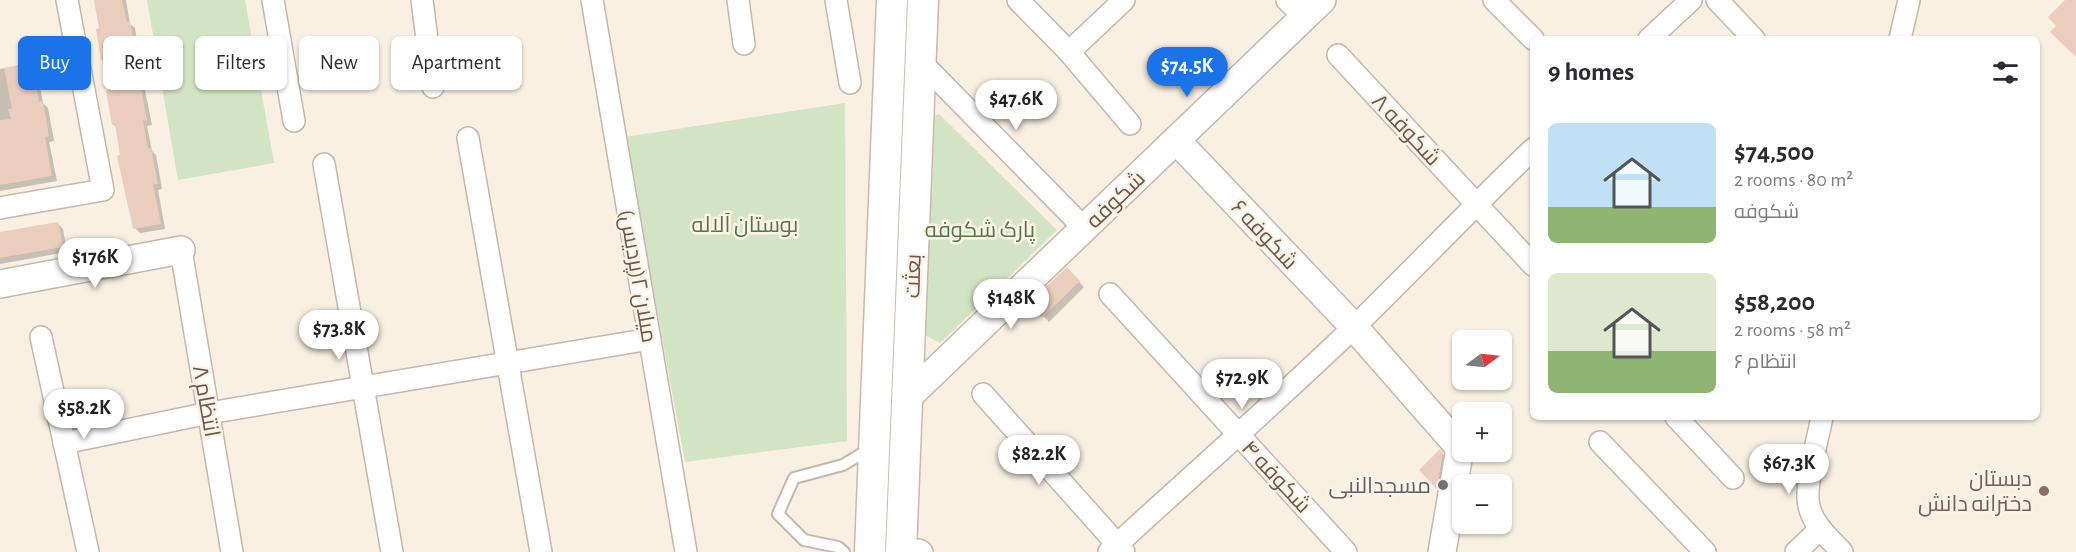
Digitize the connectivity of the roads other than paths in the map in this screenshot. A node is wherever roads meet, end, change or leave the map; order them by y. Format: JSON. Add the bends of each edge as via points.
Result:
{"nodes":[{"id":1,"x":67,"y":0,"type":"edge"},
{"id":2,"x":273,"y":0,"type":"edge"},
{"id":3,"x":422,"y":0,"type":"edge"},
{"id":4,"x":592,"y":0,"type":"edge"},
{"id":5,"x":738,"y":0,"type":"edge"},
{"id":6,"x":836,"y":0,"type":"edge"},
{"id":7,"x":892,"y":0,"type":"edge"},
{"id":8,"x":923,"y":0,"type":"edge"},
{"id":9,"x":1018,"y":0,"type":"edge"},
{"id":10,"x":1124,"y":0,"type":"edge"},
{"id":11,"x":1494,"y":0,"type":"edge"},
{"id":12,"x":1691,"y":0,"type":"edge"},
{"id":13,"x":1717,"y":0,"type":"edge"},
{"id":14,"x":1909,"y":0,"type":"edge"},
{"id":15,"x":1304,"y":6,"type":"edge"},
{"id":16,"x":427,"y":36,"type":"edge"},
{"id":17,"x":1530,"y":36,"type":"edge"},
{"id":18,"x":1653,"y":36,"type":"edge"},
{"id":19,"x":1751,"y":36,"type":"edge"},
{"id":20,"x":1901,"y":36,"type":"edge"},
{"id":21,"x":744,"y":44,"type":"dead end"},
{"id":22,"x":1069,"y":52,"type":"junction"},
{"id":23,"x":1338,"y":55,"type":"dead end"},
{"id":24,"x":921,"y":62,"type":"junction"},
{"id":25,"x":850,"y":84,"type":"dead end"},
{"id":26,"x":294,"y":121,"type":"dead end"},
{"id":27,"x":1130,"y":124,"type":"dead end"},
{"id":28,"x":468,"y":138,"type":"dead end"},
{"id":29,"x":1176,"y":140,"type":"junction"},
{"id":30,"x":1530,"y":152,"type":"edge"},
{"id":31,"x":324,"y":164,"type":"dead end"},
{"id":32,"x":1475,"y":204,"type":"junction"},
{"id":33,"x":0,"y":208,"type":"edge"},
{"id":34,"x":1084,"y":228,"type":"junction"},
{"id":35,"x":182,"y":250,"type":"joint"},
{"id":36,"x":1530,"y":262,"type":"edge"},
{"id":37,"x":0,"y":284,"type":"edge"},
{"id":38,"x":1110,"y":294,"type":"dead end"},
{"id":39,"x":1354,"y":327,"type":"junction"},
{"id":40,"x":41,"y":337,"type":"dead end"},
{"id":41,"x":650,"y":339,"type":"junction"},
{"id":42,"x":508,"y":363,"type":"junction"},
{"id":43,"x":363,"y":387,"type":"junction"},
{"id":44,"x":983,"y":394,"type":"dead end"},
{"id":45,"x":907,"y":398,"type":"junction"},
{"id":46,"x":209,"y":413,"type":"junction"},
{"id":47,"x":1679,"y":420,"type":"edge"},
{"id":48,"x":1821,"y":420,"type":"edge"},
{"id":49,"x":1239,"y":435,"type":"junction"},
{"id":50,"x":1600,"y":442,"type":"dead end"},
{"id":51,"x":64,"y":443,"type":"junction"},
{"id":52,"x":874,"y":447,"type":"junction"},
{"id":53,"x":1733,"y":478,"type":"dead end"},
{"id":54,"x":1820,"y":529,"type":"junction"},
{"id":55,"x":1116,"y":550,"type":"edge"},
{"id":56,"x":914,"y":551,"type":"edge"},
{"id":57,"x":88,"y":552,"type":"edge"},
{"id":58,"x":232,"y":552,"type":"edge"},
{"id":59,"x":392,"y":552,"type":"edge"},
{"id":60,"x":541,"y":552,"type":"edge"},
{"id":61,"x":686,"y":552,"type":"edge"},
{"id":62,"x":844,"y":552,"type":"edge"},
{"id":63,"x":870,"y":552,"type":"edge"},
{"id":64,"x":1347,"y":552,"type":"edge"},
{"id":65,"x":1442,"y":552,"type":"edge"},
{"id":66,"x":1705,"y":552,"type":"edge"},
{"id":67,"x":1796,"y":552,"type":"edge"},
{"id":68,"x":1842,"y":552,"type":"edge"}],
"edges":[{"from":1,"to":33,"type":"street","via":[[104,190]]},
{"from":2,"to":26,"type":"street"},
{"from":3,"to":16,"type":"street"},
{"from":4,"to":41,"type":"street","name":"میلان ۲(پردیس)"},
{"from":5,"to":21,"type":"street"},
{"from":6,"to":25,"type":"street"},
{"from":7,"to":52,"type":"main road","name":"بعثت"},
{"from":8,"to":24,"type":"main road","name":"بعثت"},
{"from":9,"to":22,"type":"street"},
{"from":10,"to":22,"type":"street"},
{"from":11,"to":17,"type":"street"},
{"from":12,"to":18,"type":"street"},
{"from":13,"to":19,"type":"street"},
{"from":14,"to":20,"type":"street"},
{"from":15,"to":29,"type":"street","name":"شکوفه"},
{"from":22,"to":27,"type":"street"},
{"from":23,"to":32,"type":"street","name":"شکوفه ۸"},
{"from":24,"to":34,"type":"street"},
{"from":24,"to":45,"type":"main road","name":"بعثت"},
{"from":28,"to":42,"type":"street"},
{"from":29,"to":34,"type":"street","name":"شکوفه"},
{"from":29,"to":39,"type":"street","name":"شکوفه ۶"},
{"from":30,"to":32,"type":"street"},
{"from":31,"to":43,"type":"street"},
{"from":32,"to":36,"type":"street","name":"شکوفه ۸"},
{"from":32,"to":39,"type":"street"},
{"from":34,"to":45,"type":"street","name":"شکوفه"},
{"from":35,"to":37,"type":"street"},
{"from":35,"to":46,"type":"street","name":"انتظام ۸"},
{"from":38,"to":49,"type":"street","name":"شکوفه ۴"},
{"from":39,"to":49,"type":"street"},
{"from":39,"to":65,"type":"street","name":"شکوفه ۶","via":[[1460,448]]},
{"from":40,"to":51,"type":"street"},
{"from":41,"to":42,"type":"street"},
{"from":41,"to":61,"type":"street","name":"میلان ۲(پردیس)"},
{"from":42,"to":43,"type":"street"},
{"from":42,"to":60,"type":"street"},
{"from":43,"to":46,"type":"street"},
{"from":43,"to":59,"type":"street"},
{"from":44,"to":55,"type":"street"},
{"from":45,"to":56,"type":"main road","name":"بعثت"},
{"from":46,"to":51,"type":"street"},
{"from":46,"to":58,"type":"street","name":"انتظام ۸"},
{"from":47,"to":53,"type":"street"},
{"from":48,"to":54,"type":"street","via":[[1809,478],[1809,506]]},
{"from":49,"to":55,"type":"street"},
{"from":49,"to":64,"type":"street","name":"شکوفه ۴"},
{"from":50,"to":66,"type":"street"},
{"from":51,"to":57,"type":"street"},
{"from":52,"to":62,"type":"lane","via":[[843,465],[794,478],[778,514],[804,540]]},
{"from":52,"to":63,"type":"main road","name":"بعثت"},
{"from":54,"to":67,"type":"street"},
{"from":54,"to":68,"type":"street"}]}
